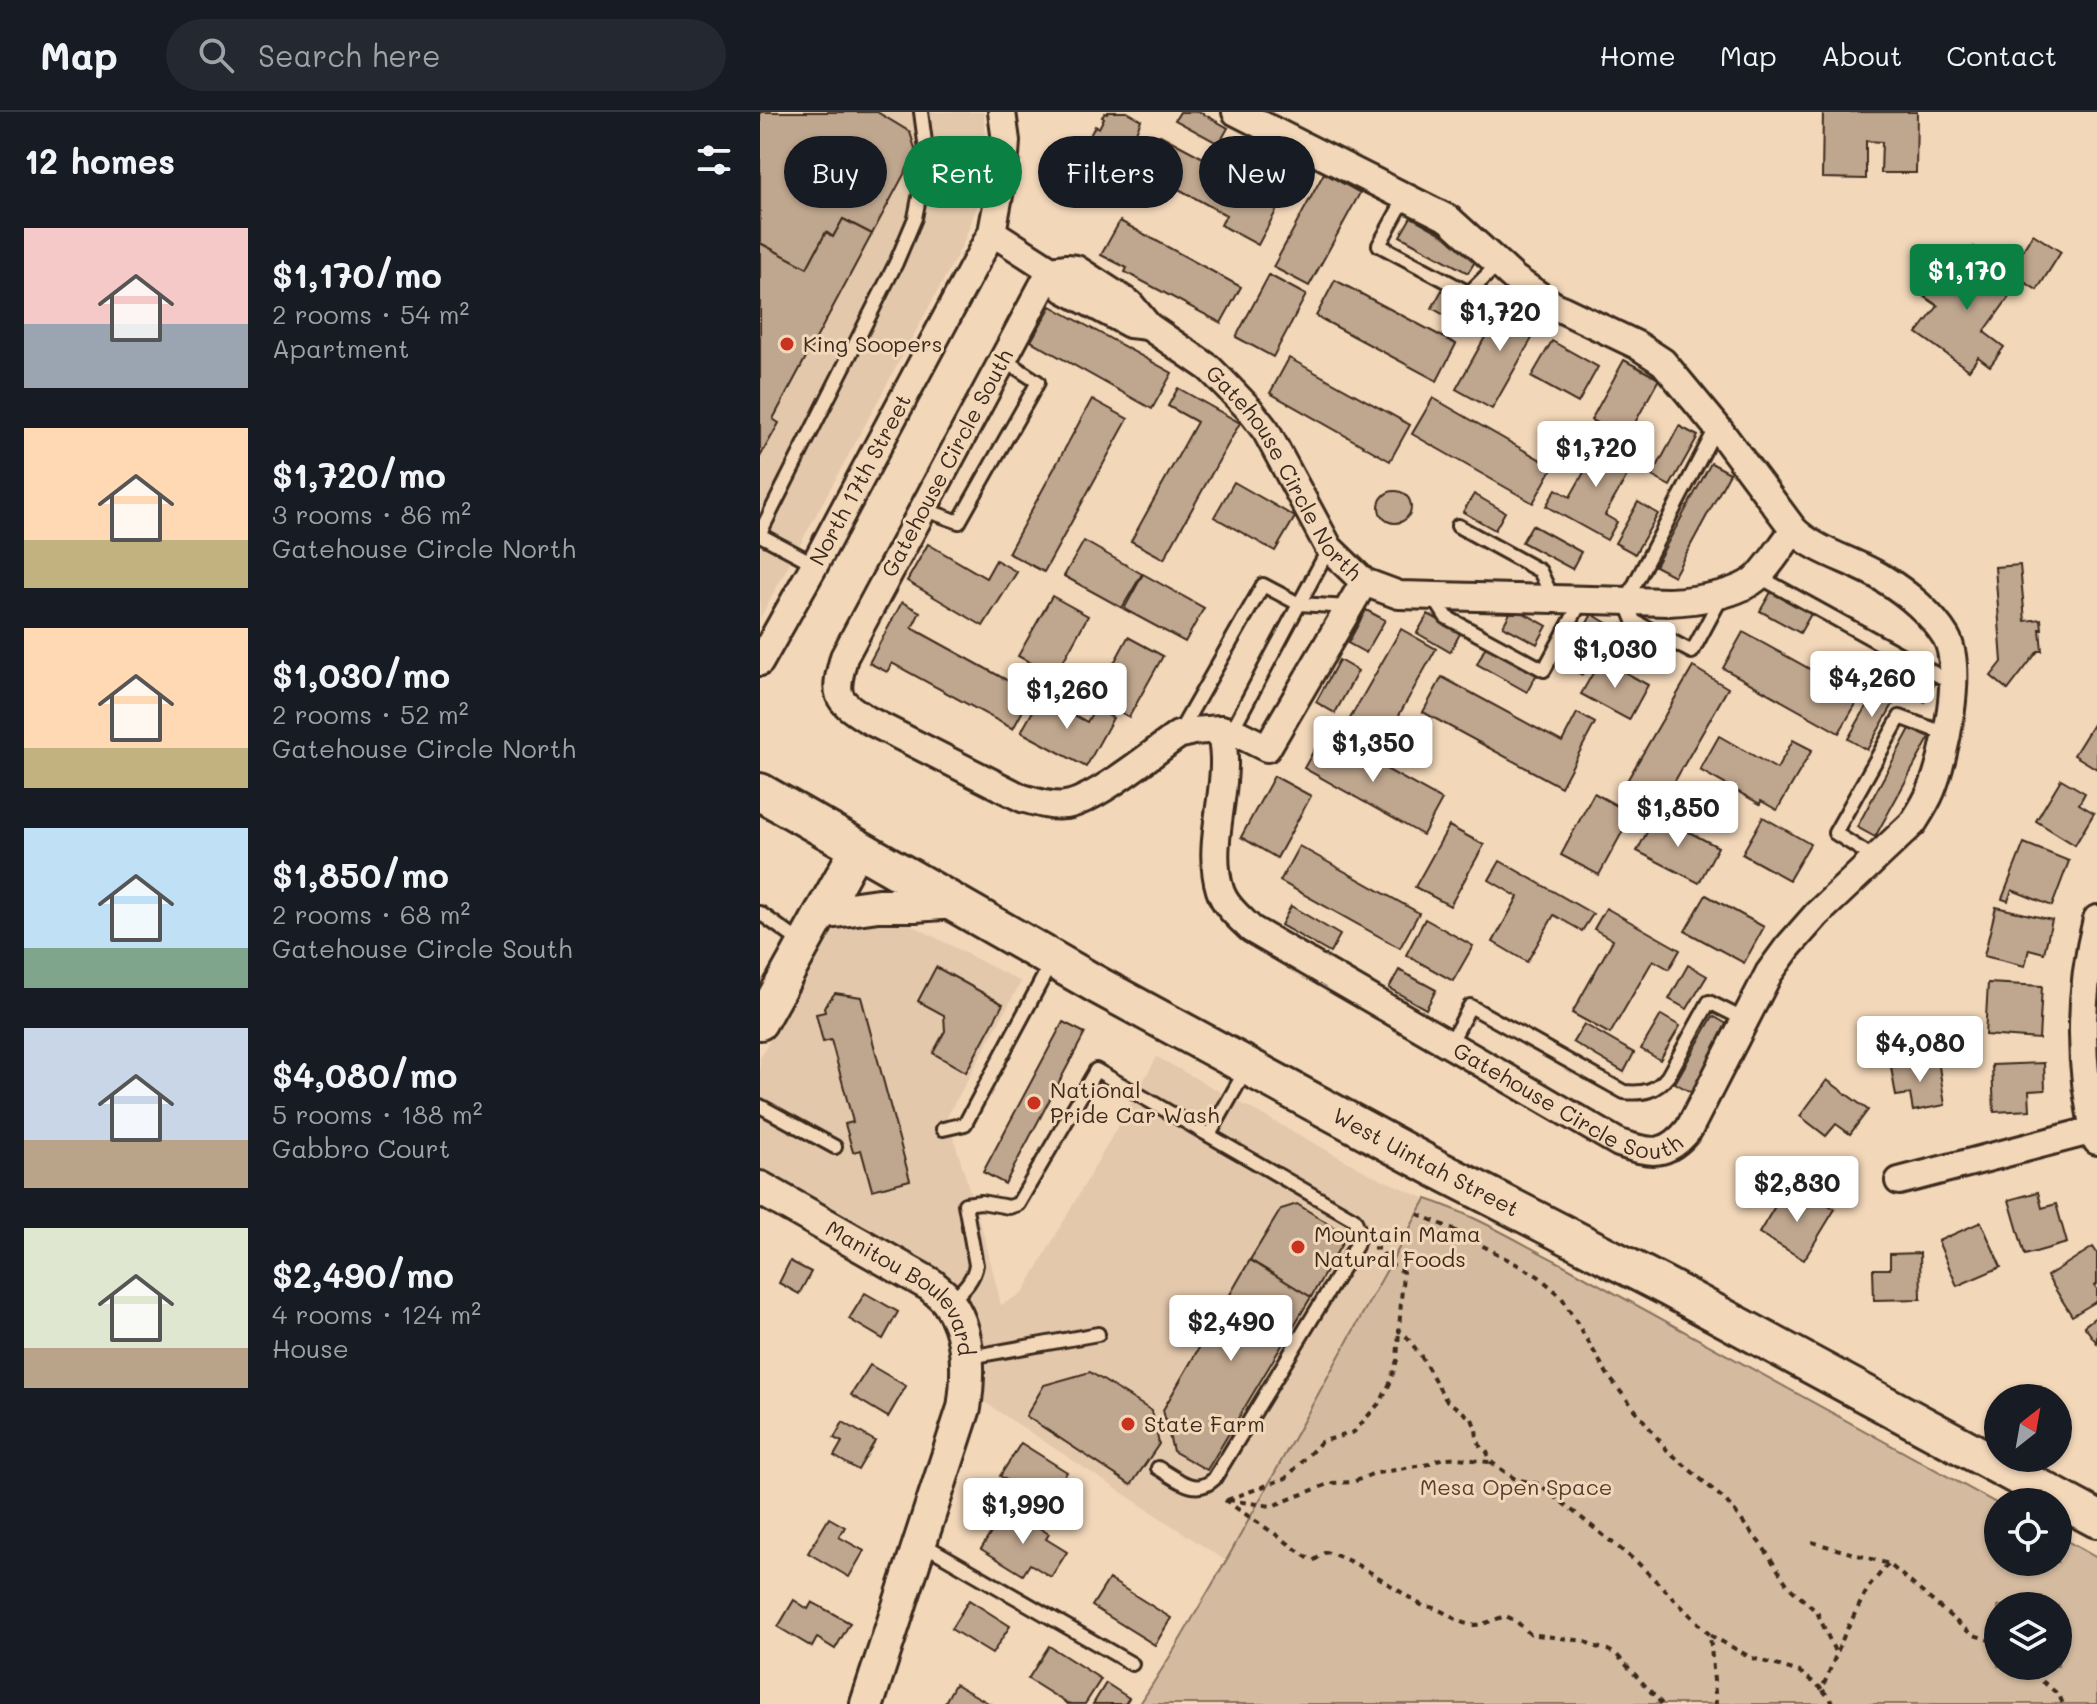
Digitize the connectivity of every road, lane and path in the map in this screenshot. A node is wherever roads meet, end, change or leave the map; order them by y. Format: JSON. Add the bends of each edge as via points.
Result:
{"nodes":[{"id":1,"x":921,"y":112,"type":"edge"},
{"id":2,"x":1002,"y":112,"type":"edge"},
{"id":3,"x":1236,"y":112,"type":"edge"},
{"id":4,"x":1406,"y":196,"type":"junction"},
{"id":5,"x":992,"y":232,"type":"junction"},
{"id":6,"x":1498,"y":264,"type":"junction"},
{"id":7,"x":1051,"y":270,"type":"junction"},
{"id":8,"x":1003,"y":359,"type":"junction"},
{"id":9,"x":1717,"y":427,"type":"junction"},
{"id":10,"x":923,"y":509,"type":"junction"},
{"id":11,"x":1458,"y":526,"type":"dead end"},
{"id":12,"x":1794,"y":530,"type":"junction"},
{"id":13,"x":760,"y":534,"type":"edge"},
{"id":14,"x":1329,"y":548,"type":"junction"},
{"id":15,"x":815,"y":564,"type":"junction"},
{"id":16,"x":1758,"y":576,"type":"junction"},
{"id":17,"x":1364,"y":582,"type":"junction"},
{"id":18,"x":1724,"y":594,"type":"junction"},
{"id":19,"x":1433,"y":596,"type":"junction"},
{"id":20,"x":1553,"y":599,"type":"junction"},
{"id":21,"x":1582,"y":600,"type":"junction"},
{"id":22,"x":1626,"y":601,"type":"junction"},
{"id":23,"x":1299,"y":604,"type":"junction"},
{"id":24,"x":1349,"y":607,"type":"junction"},
{"id":25,"x":760,"y":662,"type":"edge"},
{"id":26,"x":1955,"y":685,"type":"junction"},
{"id":27,"x":1226,"y":730,"type":"junction"},
{"id":28,"x":1946,"y":734,"type":"junction"},
{"id":29,"x":1178,"y":735,"type":"junction"},
{"id":30,"x":760,"y":792,"type":"edge"},
{"id":31,"x":858,"y":847,"type":"junction"},
{"id":32,"x":1876,"y":859,"type":"junction"},
{"id":33,"x":955,"y":902,"type":"junction"},
{"id":34,"x":760,"y":913,"type":"edge"},
{"id":35,"x":821,"y":913,"type":"junction"},
{"id":36,"x":2097,"y":919,"type":"edge"},
{"id":37,"x":803,"y":945,"type":"junction"},
{"id":38,"x":1053,"y":959,"type":"junction"},
{"id":39,"x":1745,"y":1020,"type":"junction"},
{"id":40,"x":760,"y":1023,"type":"edge"},
{"id":41,"x":1450,"y":1044,"type":"junction"},
{"id":42,"x":1248,"y":1067,"type":"junction"},
{"id":43,"x":760,"y":1106,"type":"edge"},
{"id":44,"x":943,"y":1129,"type":"dead end"},
{"id":45,"x":1209,"y":1135,"type":"junction"},
{"id":46,"x":2096,"y":1135,"type":"edge"},
{"id":47,"x":835,"y":1147,"type":"dead end"},
{"id":48,"x":1899,"y":1181,"type":"dead end"},
{"id":49,"x":760,"y":1188,"type":"edge"},
{"id":50,"x":1418,"y":1214,"type":"dead end"},
{"id":51,"x":1356,"y":1246,"type":"junction"},
{"id":52,"x":949,"y":1303,"type":"junction"},
{"id":53,"x":1399,"y":1331,"type":"junction"},
{"id":54,"x":1098,"y":1334,"type":"dead end"},
{"id":55,"x":966,"y":1358,"type":"junction"},
{"id":56,"x":1491,"y":1462,"type":"junction"},
{"id":57,"x":1158,"y":1468,"type":"dead end"},
{"id":58,"x":1225,"y":1500,"type":"junction"},
{"id":59,"x":2097,"y":1519,"type":"edge"},
{"id":60,"x":920,"y":1542,"type":"junction"},
{"id":61,"x":1812,"y":1542,"type":"dead end"},
{"id":62,"x":1889,"y":1564,"type":"junction"},
{"id":63,"x":1710,"y":1635,"type":"junction"},
{"id":64,"x":1984,"y":1638,"type":"edge"},
{"id":65,"x":1836,"y":1654,"type":"junction"},
{"id":66,"x":1132,"y":1664,"type":"dead end"},
{"id":67,"x":2041,"y":1680,"type":"edge"},
{"id":68,"x":1822,"y":1689,"type":"junction"},
{"id":69,"x":867,"y":1704,"type":"edge"},
{"id":70,"x":1662,"y":1704,"type":"edge"},
{"id":71,"x":1716,"y":1704,"type":"edge"},
{"id":72,"x":1834,"y":1704,"type":"edge"},
{"id":73,"x":2063,"y":1704,"type":"edge"}],
"edges":[{"from":1,"to":13,"type":"lane","via":[[927,157],[915,218]]},
{"from":2,"to":5,"type":"street","name":"North 17th Street","via":[[1004,169]]},
{"from":3,"to":4,"type":"street"},
{"from":4,"to":6,"type":"street","via":[[1449,219]]},
{"from":4,"to":6,"type":"lane","via":[[1379,245],[1469,293]]},
{"from":5,"to":7,"type":"street","name":"Gatehouse Circle North"},
{"from":5,"to":15,"type":"street","name":"North 17th Street"},
{"from":6,"to":9,"type":"street","via":[[1553,305],[1663,362]]},
{"from":7,"to":8,"type":"street","name":"Gatehouse Circle South"},
{"from":7,"to":14,"type":"street","name":"Gatehouse Circle North","via":[[1064,289],[1130,324],[1148,326],[1209,368],[1266,431]]},
{"from":8,"to":10,"type":"street","name":"Gatehouse Circle South"},
{"from":8,"to":10,"type":"lane","via":[[1038,382],[959,522]]},
{"from":9,"to":12,"type":"street"},
{"from":9,"to":22,"type":"lane"},
{"from":10,"to":29,"type":"street","name":"Gatehouse Circle South","via":[[844,657],[838,695],[847,706],[1022,798],[1049,805],[1091,796]]},
{"from":11,"to":20,"type":"lane","via":[[1540,571]]},
{"from":12,"to":16,"type":"street","name":"Gatehouse Circle North"},
{"from":12,"to":26,"type":"street","name":"Gatehouse Circle South","via":[[1812,545],[1883,578],[1930,617],[1947,638]]},
{"from":13,"to":15,"type":"lane"},
{"from":14,"to":17,"type":"street","name":"Gatehouse Circle North"},
{"from":14,"to":23,"type":"lane"},
{"from":15,"to":25,"type":"street","name":"North 17th Street"},
{"from":16,"to":18,"type":"street","name":"Gatehouse Circle North"},
{"from":16,"to":26,"type":"lane"},
{"from":17,"to":19,"type":"street","name":"Gatehouse Circle North","via":[[1399,595]]},
{"from":17,"to":24,"type":"street"},
{"from":18,"to":22,"type":"street","name":"Gatehouse Circle North","via":[[1698,601]]},
{"from":18,"to":22,"type":"lane","via":[[1692,652],[1634,621]]},
{"from":19,"to":20,"type":"street","name":"Gatehouse Circle North"},
{"from":19,"to":21,"type":"lane","via":[[1446,617],[1544,670]]},
{"from":20,"to":21,"type":"street","name":"Gatehouse Circle North"},
{"from":21,"to":22,"type":"street","name":"Gatehouse Circle North"},
{"from":23,"to":24,"type":"lane"},
{"from":23,"to":27,"type":"lane"},
{"from":23,"to":29,"type":"lane","via":[[1263,585]]},
{"from":24,"to":27,"type":"street","via":[[1267,748]]},
{"from":26,"to":28,"type":"street","name":"Gatehouse Circle South"},
{"from":27,"to":29,"type":"street"},
{"from":27,"to":41,"type":"street","name":"Gatehouse Circle South","via":[[1215,850],[1221,892],[1232,910],[1251,929]]},
{"from":28,"to":32,"type":"street","name":"Gatehouse Circle South","via":[[1923,808]]},
{"from":28,"to":32,"type":"lane","via":[[1900,717],[1835,833]]},
{"from":30,"to":31,"type":"main road","name":"West Uintah Street"},
{"from":31,"to":33,"type":"main road","name":"West Uintah Street"},
{"from":31,"to":35,"type":"street"},
{"from":32,"to":39,"type":"street","name":"Gatehouse Circle South","via":[[1788,947]]},
{"from":33,"to":35,"type":"street"},
{"from":33,"to":38,"type":"main road","name":"West Uintah Street"},
{"from":34,"to":37,"type":"lane"},
{"from":35,"to":37,"type":"street"},
{"from":36,"to":46,"type":"street","via":[[2082,1010]]},
{"from":37,"to":40,"type":"street"},
{"from":38,"to":42,"type":"main road","name":"West Uintah Street"},
{"from":38,"to":44,"type":"lane","via":[[965,1124]]},
{"from":39,"to":41,"type":"lane","via":[[1709,1002],[1668,1076],[1640,1094],[1624,1092],[1470,1006]]},
{"from":39,"to":41,"type":"street","name":"Gatehouse Circle South","via":[[1689,1129],[1661,1151],[1619,1143]]},
{"from":42,"to":45,"type":"lane"},
{"from":42,"to":59,"type":"main road","name":"West Uintah Street"},
{"from":43,"to":47,"type":"lane"},
{"from":45,"to":51,"type":"lane","via":[[1354,1219],[1359,1231]]},
{"from":45,"to":52,"type":"lane","via":[[1096,1070],[1018,1204],[965,1204],[976,1265],[971,1280]]},
{"from":46,"to":48,"type":"street"},
{"from":49,"to":52,"type":"street","name":"Manitou Boulevard","via":[[931,1285]]},
{"from":50,"to":65,"type":"path","via":[[1538,1276],[1561,1296],[1609,1377],[1667,1450],[1726,1501],[1789,1587],[1817,1612]]},
{"from":51,"to":53,"type":"path","via":[[1380,1249],[1403,1272]]},
{"from":51,"to":57,"type":"lane","via":[[1209,1485],[1190,1487]]},
{"from":52,"to":55,"type":"street","name":"Manitou Boulevard","via":[[959,1321]]},
{"from":53,"to":56,"type":"path","via":[[1421,1356],[1446,1400],[1472,1419]]},
{"from":53,"to":58,"type":"path","via":[[1390,1383],[1354,1432],[1321,1442],[1286,1478]]},
{"from":54,"to":55,"type":"lane"},
{"from":55,"to":60,"type":"street","name":"Manitou Boulevard","via":[[964,1408]]},
{"from":56,"to":58,"type":"path","via":[[1435,1460],[1331,1483],[1272,1506]]},
{"from":56,"to":63,"type":"path","via":[[1515,1479],[1539,1484],[1638,1563]]},
{"from":58,"to":70,"type":"path","via":[[1313,1561],[1326,1552],[1346,1558],[1423,1606],[1470,1625],[1506,1616],[1530,1634],[1608,1650]]},
{"from":60,"to":66,"type":"lane"},
{"from":60,"to":69,"type":"street","name":"Manitou Boulevard"},
{"from":61,"to":62,"type":"path"},
{"from":62,"to":64,"type":"path","via":[[1971,1634]]},
{"from":62,"to":65,"type":"path","via":[[1868,1588]]},
{"from":63,"to":68,"type":"path","via":[[1752,1658],[1800,1672]]},
{"from":63,"to":71,"type":"path"},
{"from":65,"to":68,"type":"path"},
{"from":67,"to":73,"type":"path"},
{"from":68,"to":72,"type":"path"}]}
